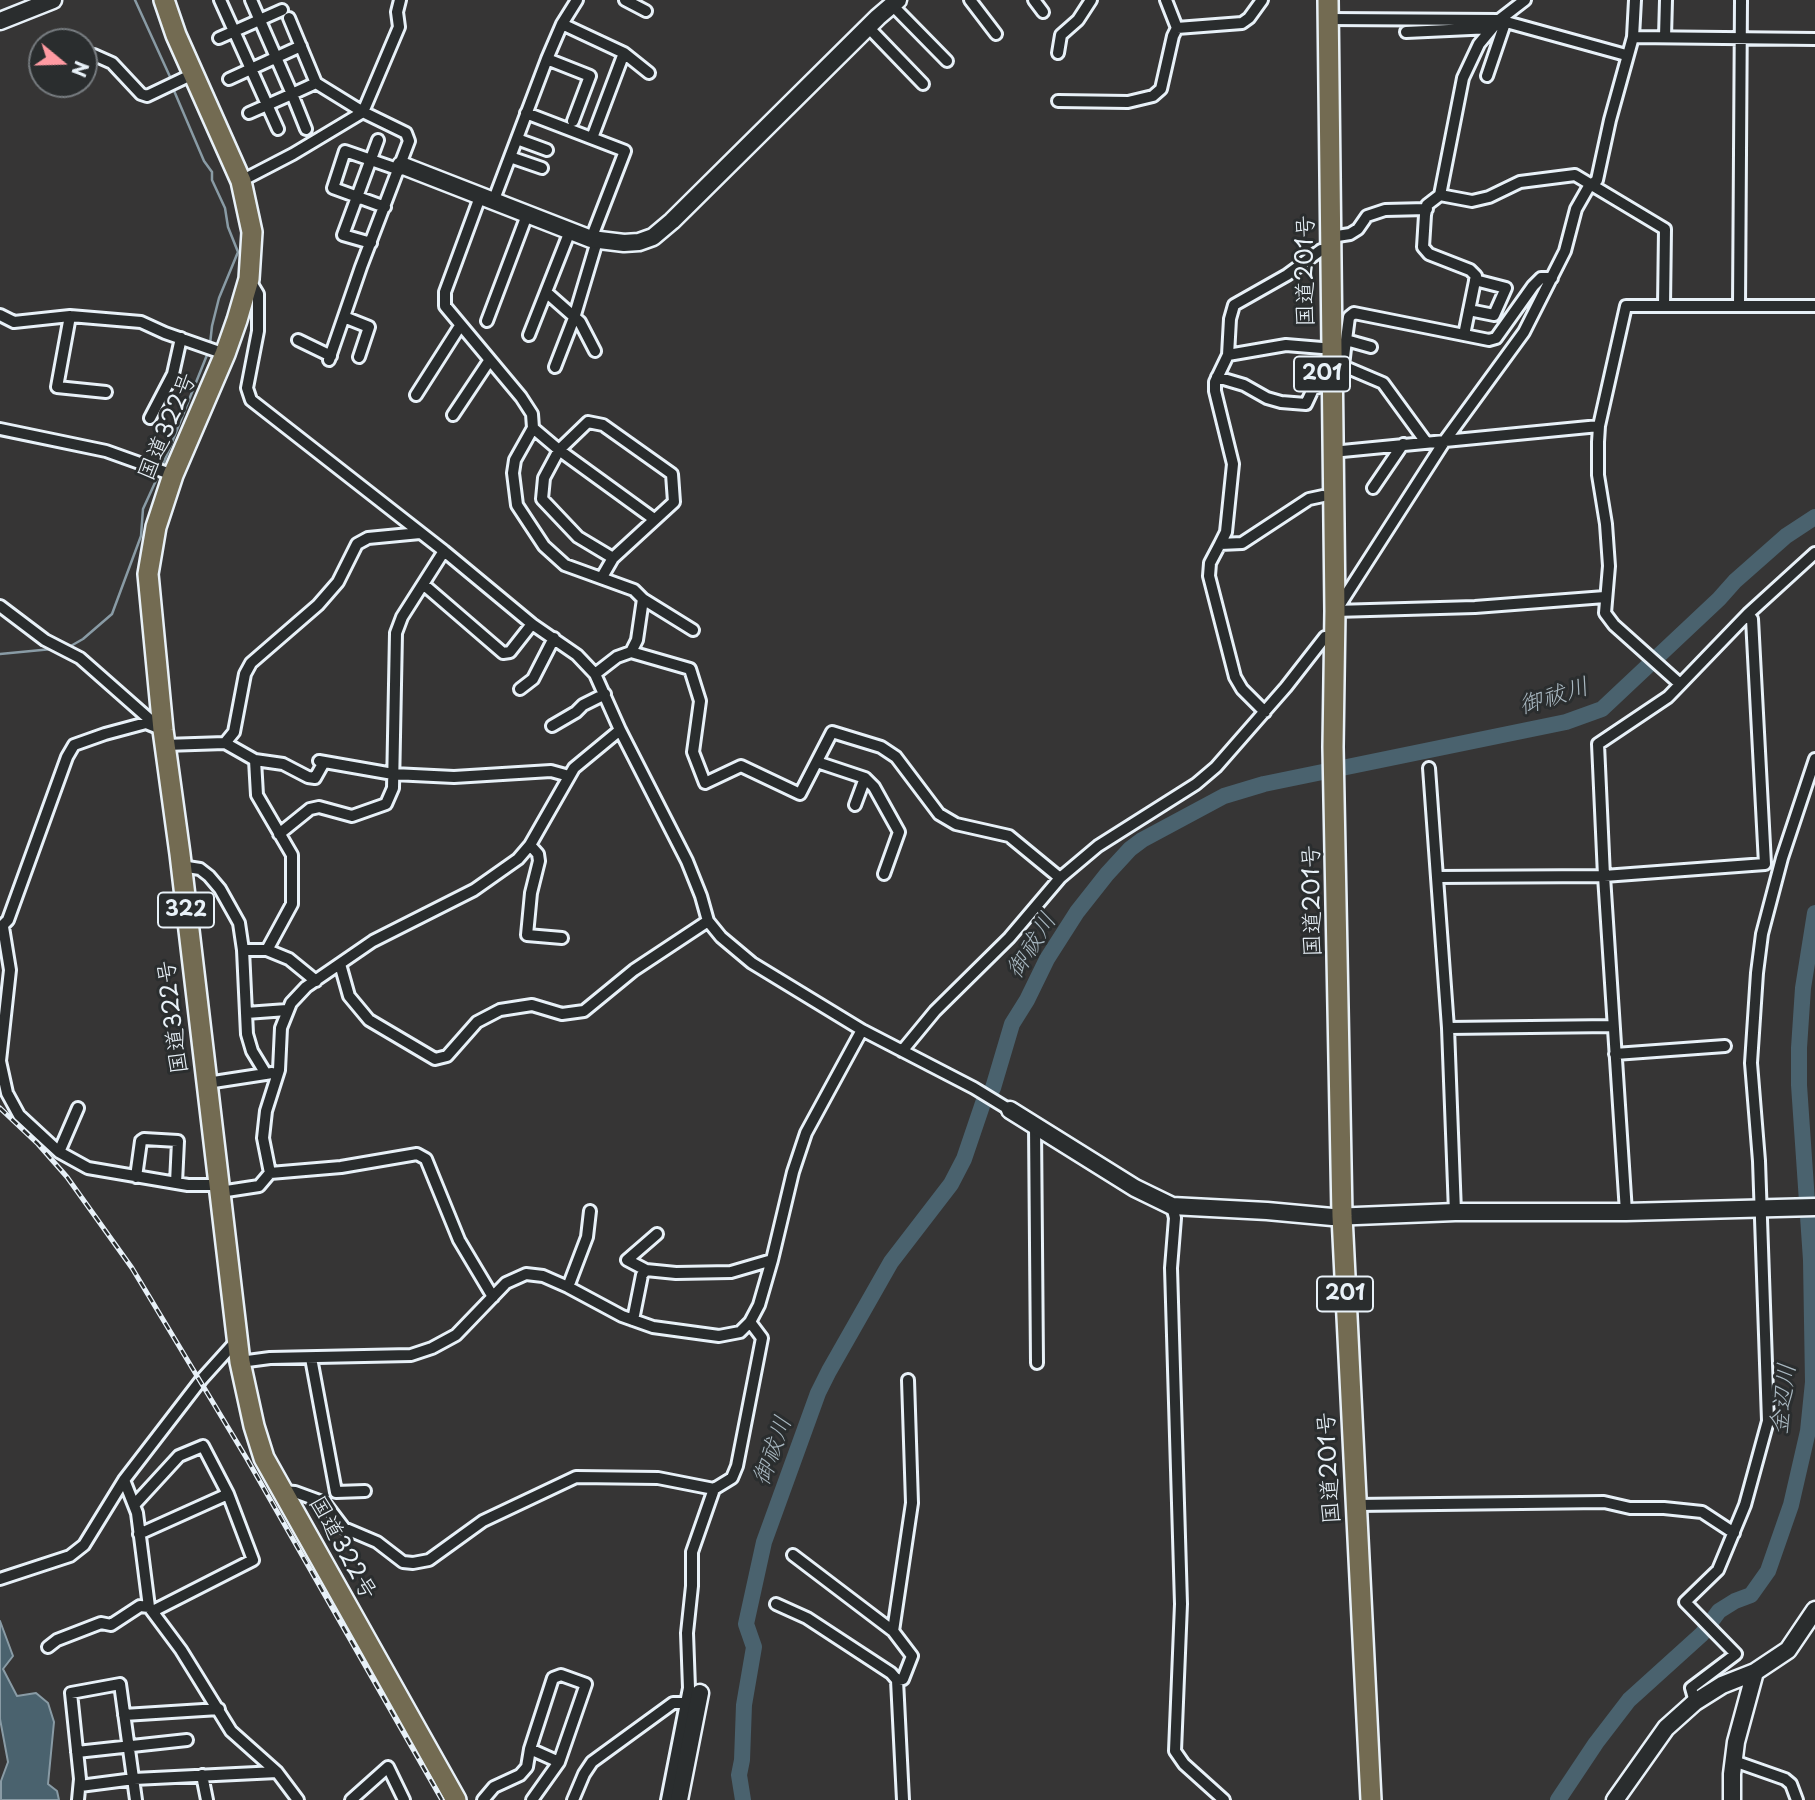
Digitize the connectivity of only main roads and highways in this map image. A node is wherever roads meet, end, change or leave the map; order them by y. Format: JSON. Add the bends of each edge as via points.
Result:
{"nodes":[{"id":1,"x":164,"y":0,"type":"edge"},
{"id":2,"x":1318,"y":0,"type":"edge"},
{"id":3,"x":1328,"y":9,"type":"edge"},
{"id":4,"x":1326,"y":244,"type":"junction"},
{"id":5,"x":1329,"y":747,"type":"junction"},
{"id":6,"x":1337,"y":1216,"type":"junction"},
{"id":7,"x":456,"y":1800,"type":"edge"},
{"id":8,"x":1361,"y":1800,"type":"edge"},
{"id":9,"x":1371,"y":1800,"type":"edge"}],
"edges":[{"from":1,"to":7,"type":"highway","name":"国道322号","number":"322","via":[[241,181],[252,232],[249,279],[214,350],[168,473],[148,574],[240,1362],[264,1458]]},
{"from":2,"to":4,"type":"highway","name":"国道201号","number":"201"},
{"from":3,"to":4,"type":"highway","name":"国道201号","number":"201"},
{"from":4,"to":5,"type":"highway","name":"国道201号","number":"201","via":[[1322,386]]},
{"from":4,"to":5,"type":"highway","name":"国道201号","number":"201","via":[[1337,366]]},
{"from":5,"to":6,"type":"highway","name":"国道201号","number":"201"},
{"from":6,"to":8,"type":"highway","name":"国道201号","number":"201"},
{"from":6,"to":9,"type":"highway","name":"国道201号","number":"201"}]}
